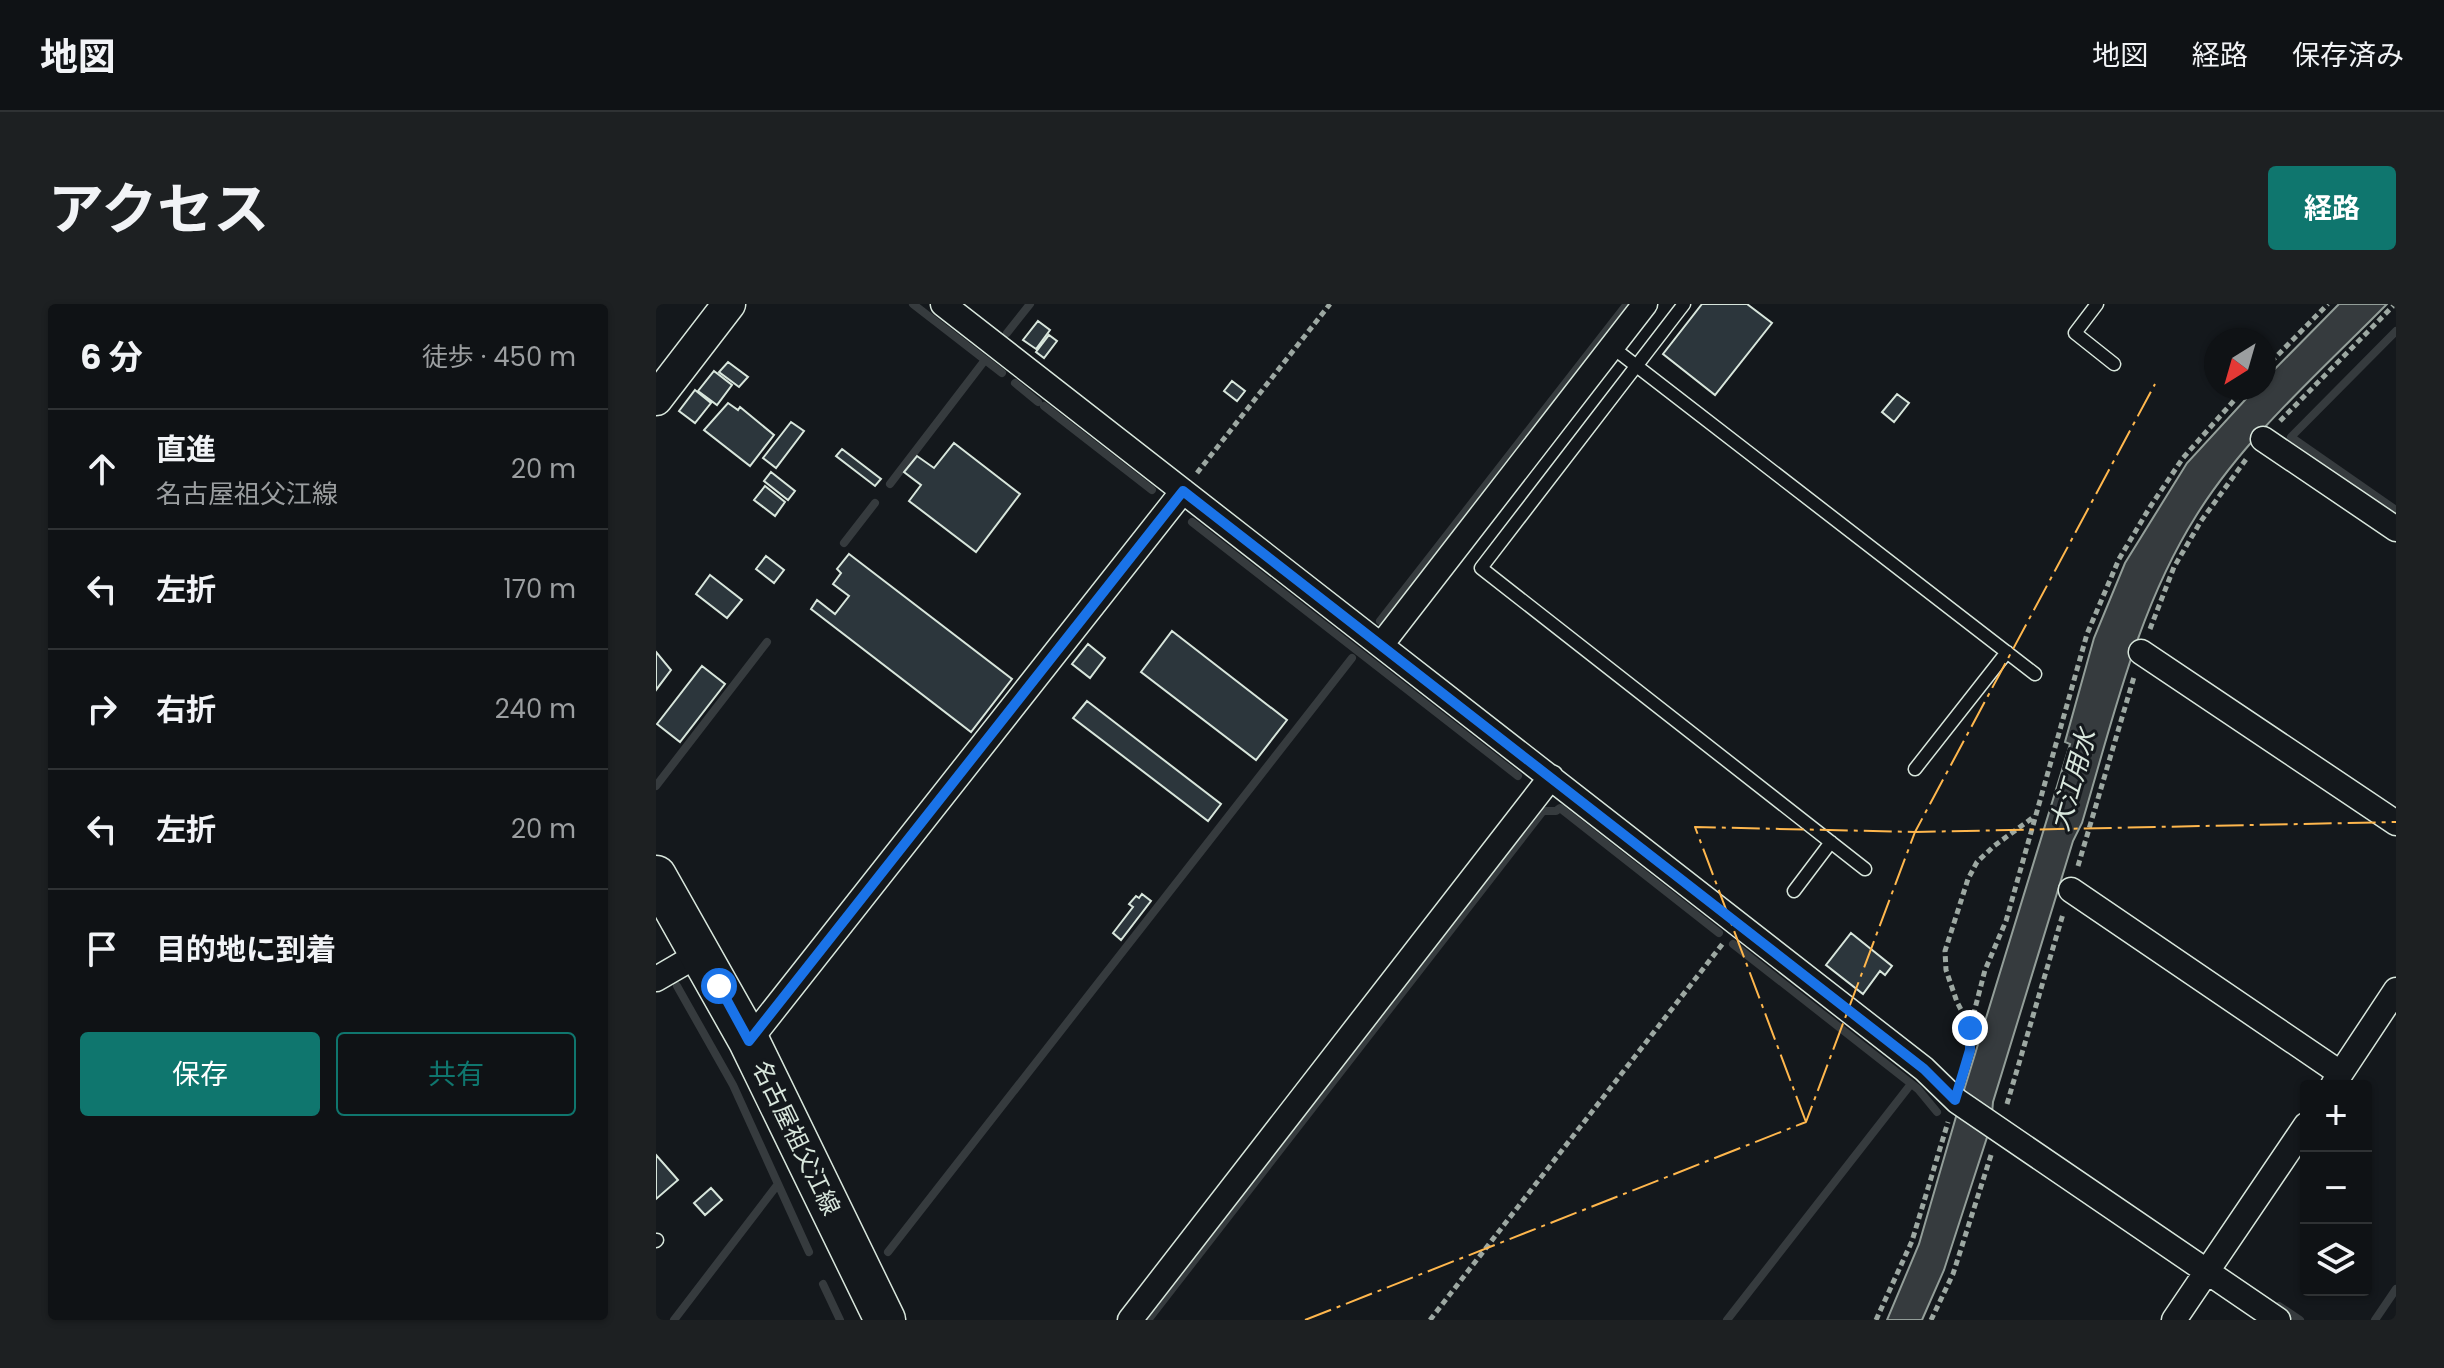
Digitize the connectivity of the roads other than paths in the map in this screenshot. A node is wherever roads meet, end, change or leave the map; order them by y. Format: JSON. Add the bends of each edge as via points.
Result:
{"nodes":[{"id":1,"x":729,"y":304,"type":"edge"},
{"id":2,"x":943,"y":304,"type":"edge"},
{"id":3,"x":1645,"y":304,"type":"edge"},
{"id":4,"x":1684,"y":304,"type":"edge"},
{"id":5,"x":2097,"y":304,"type":"edge"},
{"id":6,"x":1612,"y":347,"type":"junction"},
{"id":7,"x":2114,"y":364,"type":"dead end"},
{"id":8,"x":1637,"y":366,"type":"junction"},
{"id":9,"x":656,"y":399,"type":"edge"},
{"id":10,"x":2263,"y":439,"type":"road end"},
{"id":11,"x":1183,"y":491,"type":"junction"},
{"id":12,"x":2396,"y":529,"type":"edge"},
{"id":13,"x":1381,"y":645,"type":"junction"},
{"id":14,"x":2007,"y":652,"type":"junction"},
{"id":15,"x":2141,"y":652,"type":"road end"},
{"id":16,"x":2035,"y":674,"type":"dead end"},
{"id":17,"x":1915,"y":769,"type":"dead end"},
{"id":18,"x":1551,"y":777,"type":"junction"},
{"id":19,"x":2396,"y":823,"type":"edge"},
{"id":20,"x":1831,"y":842,"type":"junction"},
{"id":21,"x":1865,"y":869,"type":"dead end"},
{"id":22,"x":656,"y":876,"type":"edge"},
{"id":23,"x":2071,"y":890,"type":"road end"},
{"id":24,"x":1794,"y":891,"type":"dead end"},
{"id":25,"x":701,"y":953,"type":"junction"},
{"id":26,"x":656,"y":979,"type":"edge"},
{"id":27,"x":2396,"y":990,"type":"edge"},
{"id":28,"x":749,"y":1041,"type":"junction"},
{"id":29,"x":2336,"y":1080,"type":"edge"},
{"id":30,"x":2300,"y":1134,"type":"edge"},
{"id":31,"x":2207,"y":1272,"type":"junction"},
{"id":32,"x":885,"y":1320,"type":"edge"},
{"id":33,"x":1130,"y":1320,"type":"edge"},
{"id":34,"x":2174,"y":1320,"type":"edge"},
{"id":35,"x":2278,"y":1320,"type":"edge"}],
"edges":[{"from":1,"to":9,"type":"street"},
{"from":2,"to":11,"type":"street"},
{"from":3,"to":6,"type":"street"},
{"from":4,"to":8,"type":"lane"},
{"from":5,"to":7,"type":"lane","via":[[2075,333]]},
{"from":6,"to":8,"type":"lane"},
{"from":6,"to":13,"type":"street"},
{"from":8,"to":14,"type":"lane"},
{"from":8,"to":20,"type":"lane","via":[[1481,568]]},
{"from":10,"to":12,"type":"street"},
{"from":11,"to":13,"type":"street"},
{"from":11,"to":28,"type":"street"},
{"from":13,"to":18,"type":"street"},
{"from":14,"to":16,"type":"lane"},
{"from":14,"to":17,"type":"lane"},
{"from":15,"to":19,"type":"street"},
{"from":18,"to":31,"type":"street","via":[[1924,1069],[1956,1101]]},
{"from":18,"to":33,"type":"street"},
{"from":20,"to":21,"type":"lane"},
{"from":20,"to":24,"type":"lane"},
{"from":22,"to":25,"type":"main road","name":"名古屋祖父江線"},
{"from":23,"to":29,"type":"street"},
{"from":25,"to":26,"type":"street"},
{"from":25,"to":28,"type":"main road","name":"名古屋祖父江線"},
{"from":27,"to":29,"type":"street"},
{"from":28,"to":32,"type":"main road","name":"名古屋祖父江線"},
{"from":30,"to":31,"type":"street"},
{"from":31,"to":34,"type":"street"},
{"from":31,"to":35,"type":"street"}]}
